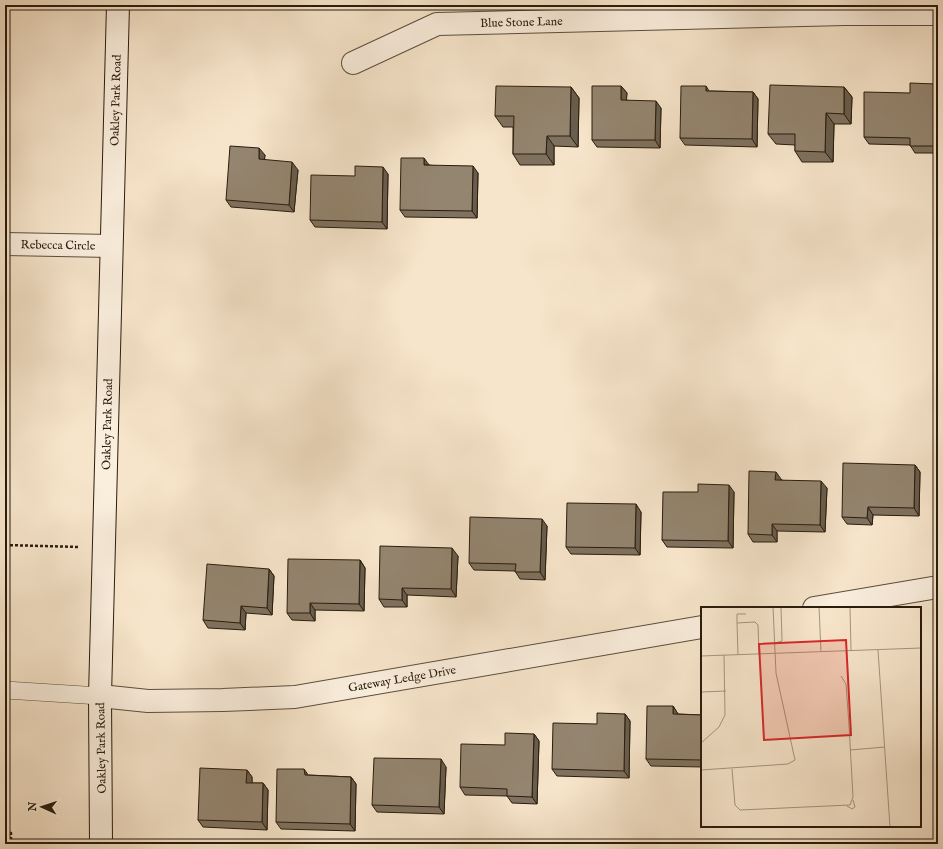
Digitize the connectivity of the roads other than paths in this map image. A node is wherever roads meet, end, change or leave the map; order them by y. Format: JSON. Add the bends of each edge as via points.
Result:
{"nodes":[{"id":1,"x":118,"y":5,"type":"edge"},
{"id":2,"x":938,"y":14,"type":"edge"},
{"id":3,"x":353,"y":63,"type":"dead end"},
{"id":4,"x":5,"y":244,"type":"edge"},
{"id":5,"x":111,"y":246,"type":"junction"},
{"id":6,"x":938,"y":587,"type":"edge"},
{"id":7,"x":820,"y":607,"type":"edge"},
{"id":8,"x":701,"y":627,"type":"edge"},
{"id":9,"x":5,"y":690,"type":"edge"},
{"id":10,"x":100,"y":696,"type":"junction"},
{"id":11,"x":102,"y":844,"type":"edge"}],
"edges":[{"from":1,"to":5,"type":"street","name":"Oakley Park Road"},
{"from":2,"to":3,"type":"street","name":"Blue Stone Lane","via":[[829,14],[437,24]]},
{"from":4,"to":5,"type":"street","name":"Rebecca Circle"},
{"from":5,"to":10,"type":"street","name":"Oakley Park Road"},
{"from":6,"to":7,"type":"street"},
{"from":8,"to":10,"type":"street","name":"Gateway Ledge Drive","via":[[295,697],[148,700]]},
{"from":9,"to":10,"type":"lane"},
{"from":10,"to":11,"type":"street","name":"Oakley Park Road"}]}
